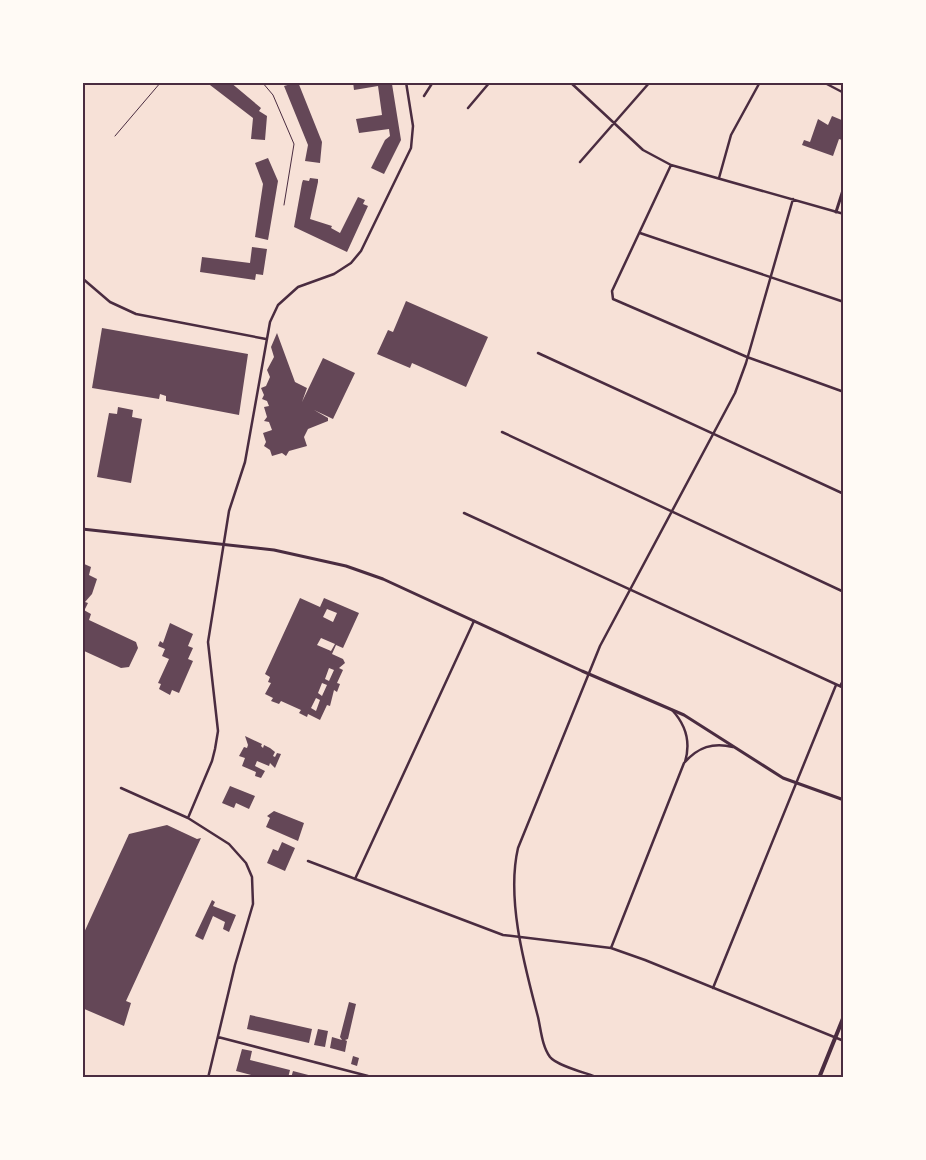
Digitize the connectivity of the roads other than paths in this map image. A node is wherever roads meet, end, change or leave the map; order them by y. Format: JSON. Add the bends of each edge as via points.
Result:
{"nodes":[{"id":1,"x":406,"y":82,"type":"edge"},
{"id":2,"x":433,"y":82,"type":"edge"},
{"id":3,"x":490,"y":82,"type":"edge"},
{"id":4,"x":570,"y":82,"type":"edge"},
{"id":5,"x":650,"y":82,"type":"edge"},
{"id":6,"x":760,"y":82,"type":"edge"},
{"id":7,"x":823,"y":82,"type":"edge"},
{"id":8,"x":844,"y":93,"type":"edge"},
{"id":9,"x":424,"y":96,"type":"dead end"},
{"id":10,"x":468,"y":108,"type":"dead end"},
{"id":11,"x":615,"y":122,"type":"junction"},
{"id":12,"x":580,"y":162,"type":"dead end"},
{"id":13,"x":671,"y":165,"type":"junction"},
{"id":14,"x":719,"y":178,"type":"junction"},
{"id":15,"x":844,"y":187,"type":"edge"},
{"id":16,"x":793,"y":199,"type":"junction"},
{"id":17,"x":836,"y":212,"type":"junction"},
{"id":18,"x":844,"y":214,"type":"edge"},
{"id":19,"x":640,"y":233,"type":"junction"},
{"id":20,"x":770,"y":277,"type":"junction"},
{"id":21,"x":82,"y":278,"type":"edge"},
{"id":22,"x":844,"y":302,"type":"edge"},
{"id":23,"x":266,"y":339,"type":"junction"},
{"id":24,"x":538,"y":353,"type":"dead end"},
{"id":25,"x":747,"y":357,"type":"junction"},
{"id":26,"x":844,"y":392,"type":"edge"},
{"id":27,"x":502,"y":432,"type":"dead end"},
{"id":28,"x":714,"y":434,"type":"junction"},
{"id":29,"x":844,"y":494,"type":"edge"},
{"id":30,"x":672,"y":511,"type":"junction"},
{"id":31,"x":464,"y":513,"type":"dead end"},
{"id":32,"x":82,"y":529,"type":"edge"},
{"id":33,"x":224,"y":544,"type":"junction"},
{"id":34,"x":630,"y":589,"type":"junction"},
{"id":35,"x":844,"y":592,"type":"edge"},
{"id":36,"x":474,"y":621,"type":"junction"},
{"id":37,"x":588,"y":674,"type":"junction"},
{"id":38,"x":844,"y":680,"type":"edge"},
{"id":39,"x":840,"y":686,"type":"edge"},
{"id":40,"x":670,"y":709,"type":"junction"},
{"id":41,"x":737,"y":748,"type":"junction"},
{"id":42,"x":684,"y":764,"type":"junction"},
{"id":43,"x":796,"y":783,"type":"junction"},
{"id":44,"x":121,"y":788,"type":"dead end"},
{"id":45,"x":844,"y":800,"type":"edge"},
{"id":46,"x":188,"y":818,"type":"junction"},
{"id":47,"x":308,"y":861,"type":"dead end"},
{"id":48,"x":355,"y":880,"type":"junction"},
{"id":49,"x":521,"y":939,"type":"junction"},
{"id":50,"x":611,"y":948,"type":"junction"},
{"id":51,"x":714,"y":988,"type":"junction"},
{"id":52,"x":844,"y":1016,"type":"edge"},
{"id":53,"x":218,"y":1037,"type":"junction"},
{"id":54,"x":835,"y":1037,"type":"junction"},
{"id":55,"x":844,"y":1041,"type":"edge"},
{"id":56,"x":368,"y":1076,"type":"dead end"},
{"id":57,"x":208,"y":1078,"type":"edge"},
{"id":58,"x":599,"y":1078,"type":"edge"},
{"id":59,"x":819,"y":1078,"type":"edge"}],
"edges":[{"from":1,"to":23,"type":"street","via":[[413,126],[411,148],[361,251],[338,272],[298,287],[289,294],[278,305]]},
{"from":2,"to":9,"type":"street"},
{"from":3,"to":10,"type":"street"},
{"from":4,"to":11,"type":"street"},
{"from":5,"to":11,"type":"street"},
{"from":6,"to":14,"type":"street","via":[[730,135]]},
{"from":7,"to":8,"type":"street"},
{"from":11,"to":12,"type":"street"},
{"from":11,"to":13,"type":"street","via":[[643,150]]},
{"from":13,"to":14,"type":"street"},
{"from":13,"to":19,"type":"street"},
{"from":14,"to":16,"type":"street"},
{"from":15,"to":17,"type":"main road"},
{"from":16,"to":17,"type":"street"},
{"from":16,"to":20,"type":"street"},
{"from":17,"to":18,"type":"street"},
{"from":19,"to":20,"type":"street"},
{"from":19,"to":25,"type":"street","via":[[612,291],[613,298]]},
{"from":20,"to":22,"type":"street"},
{"from":20,"to":25,"type":"street"},
{"from":21,"to":23,"type":"street","via":[[110,302],[136,314]]},
{"from":23,"to":33,"type":"street","via":[[245,462],[229,511]]},
{"from":24,"to":28,"type":"street"},
{"from":25,"to":26,"type":"street"},
{"from":25,"to":28,"type":"street","via":[[736,393]]},
{"from":27,"to":30,"type":"street"},
{"from":28,"to":29,"type":"street"},
{"from":28,"to":30,"type":"street"},
{"from":30,"to":34,"type":"street"},
{"from":30,"to":35,"type":"street"},
{"from":31,"to":34,"type":"street"},
{"from":32,"to":33,"type":"main road"},
{"from":33,"to":36,"type":"main road","via":[[302,555],[346,566],[383,579]]},
{"from":33,"to":46,"type":"street","via":[[208,642],[218,732],[212,761]]},
{"from":34,"to":37,"type":"street"},
{"from":34,"to":39,"type":"street"},
{"from":36,"to":37,"type":"main road"},
{"from":36,"to":48,"type":"street"},
{"from":37,"to":40,"type":"main road"},
{"from":37,"to":49,"type":"street","via":[[518,848],[515,884]]},
{"from":38,"to":39,"type":"street"},
{"from":39,"to":43,"type":"street"},
{"from":40,"to":41,"type":"main road"},
{"from":40,"to":42,"type":"street","via":[[687,735],[688,753]]},
{"from":41,"to":42,"type":"street","via":[[706,746]]},
{"from":41,"to":43,"type":"main road"},
{"from":42,"to":50,"type":"street"},
{"from":43,"to":45,"type":"main road"},
{"from":43,"to":51,"type":"street"},
{"from":44,"to":46,"type":"street"},
{"from":46,"to":53,"type":"street","via":[[234,848],[249,868],[253,884],[253,904]]},
{"from":47,"to":48,"type":"street"},
{"from":48,"to":49,"type":"street","via":[[488,931]]},
{"from":49,"to":50,"type":"street"},
{"from":49,"to":58,"type":"street","via":[[526,971],[548,1053],[554,1062]]},
{"from":50,"to":51,"type":"street"},
{"from":51,"to":54,"type":"street"},
{"from":52,"to":54,"type":"main road"},
{"from":53,"to":56,"type":"street"},
{"from":53,"to":57,"type":"street"},
{"from":54,"to":55,"type":"street"},
{"from":54,"to":59,"type":"main road"}]}
